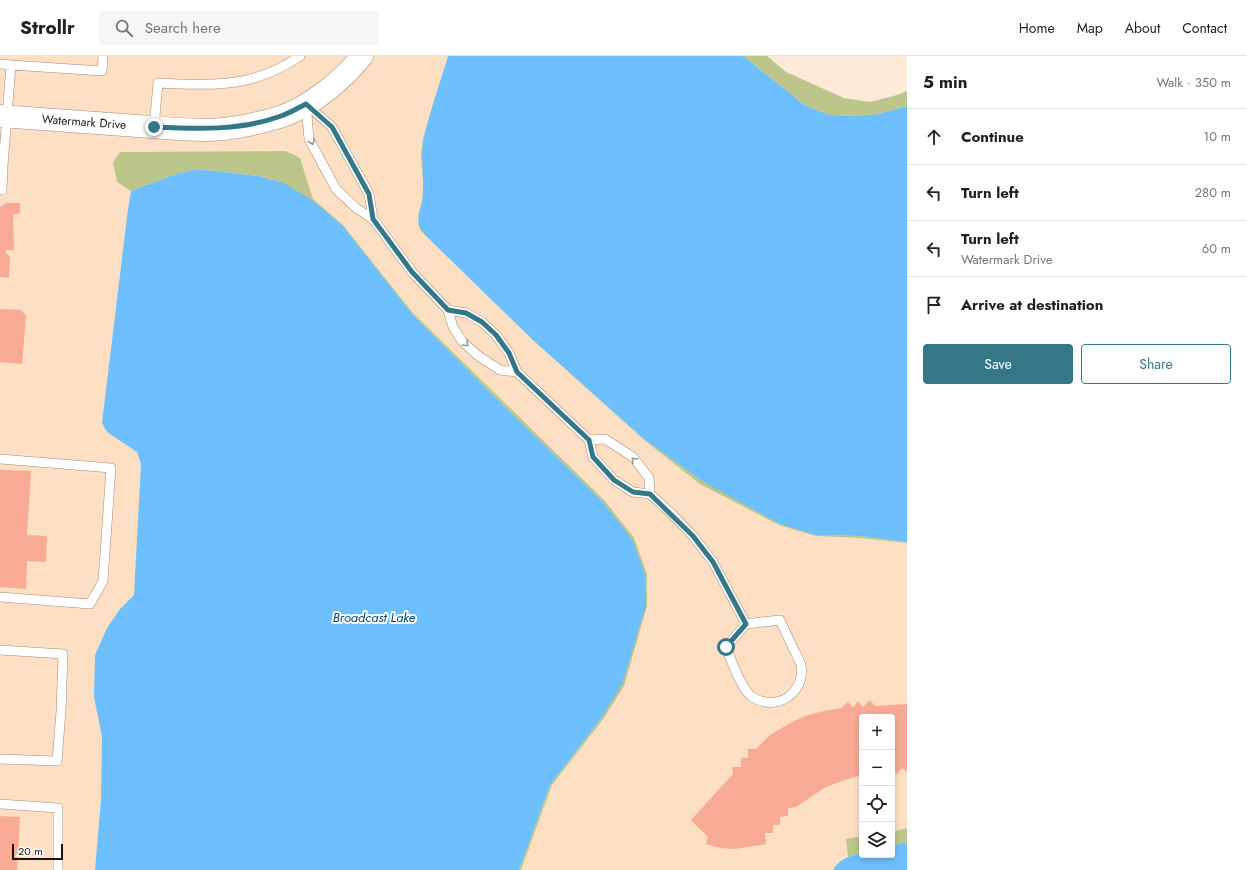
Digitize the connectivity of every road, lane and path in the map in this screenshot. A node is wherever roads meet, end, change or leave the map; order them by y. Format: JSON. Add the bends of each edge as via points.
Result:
{"nodes":[{"id":1,"x":103,"y":56,"type":"edge"},
{"id":2,"x":300,"y":56,"type":"edge"},
{"id":3,"x":362,"y":56,"type":"edge"},
{"id":4,"x":0,"y":64,"type":"edge"},
{"id":5,"x":11,"y":65,"type":"junction"},
{"id":6,"x":306,"y":104,"type":"junction"},
{"id":7,"x":3,"y":116,"type":"edge"},
{"id":8,"x":154,"y":127,"type":"junction"},
{"id":9,"x":1,"y":166,"type":"edge"},
{"id":10,"x":0,"y":190,"type":"edge"},
{"id":11,"x":373,"y":219,"type":"junction"},
{"id":12,"x":448,"y":310,"type":"junction"},
{"id":13,"x":517,"y":372,"type":"junction"},
{"id":14,"x":589,"y":440,"type":"junction"},
{"id":15,"x":0,"y":460,"type":"edge"},
{"id":16,"x":650,"y":494,"type":"junction"},
{"id":17,"x":0,"y":597,"type":"edge"},
{"id":18,"x":746,"y":624,"type":"junction"},
{"id":19,"x":0,"y":650,"type":"edge"},
{"id":20,"x":0,"y":758,"type":"edge"},
{"id":21,"x":0,"y":804,"type":"edge"},
{"id":22,"x":58,"y":870,"type":"edge"}],
"edges":[{"from":1,"to":5,"type":"lane","via":[[102,71]]},
{"from":2,"to":8,"type":"lane","via":[[271,73],[252,80],[205,85],[158,83]]},
{"from":3,"to":6,"type":"street","name":"Watermark Drive","via":[[337,81]]},
{"from":4,"to":5,"type":"lane"},
{"from":5,"to":7,"type":"lane"},
{"from":6,"to":8,"type":"street","name":"Watermark Drive","via":[[281,116],[224,129]]},
{"from":6,"to":11,"type":"lane","via":[[332,127],[369,194]]},
{"from":6,"to":11,"type":"lane","one_way":true,"via":[[309,139],[336,190]]},
{"from":7,"to":8,"type":"street","name":"Watermark Drive"},
{"from":7,"to":9,"type":"lane"},
{"from":9,"to":10,"type":"lane"},
{"from":11,"to":12,"type":"lane","via":[[412,272]]},
{"from":12,"to":13,"type":"lane","via":[[466,313],[482,322],[509,353]]},
{"from":12,"to":13,"type":"lane","one_way":true,"via":[[453,327],[476,355],[500,370]]},
{"from":13,"to":14,"type":"lane"},
{"from":14,"to":16,"type":"lane","via":[[593,457],[614,480],[633,492]]},
{"from":16,"to":14,"type":"lane","one_way":true,"via":[[649,478],[633,457],[605,439]]},
{"from":15,"to":17,"type":"lane","via":[[110,468],[103,581],[90,604]]},
{"from":16,"to":18,"type":"lane","via":[[693,536],[713,562]]},
{"from":18,"to":18,"type":"lane","via":[[726,647],[738,676],[750,695],[764,703],[780,701],[792,695],[800,682],[801,664],[780,620]]},
{"from":19,"to":20,"type":"lane","via":[[63,654],[57,761]]},
{"from":21,"to":22,"type":"lane","via":[[58,808]]}]}
